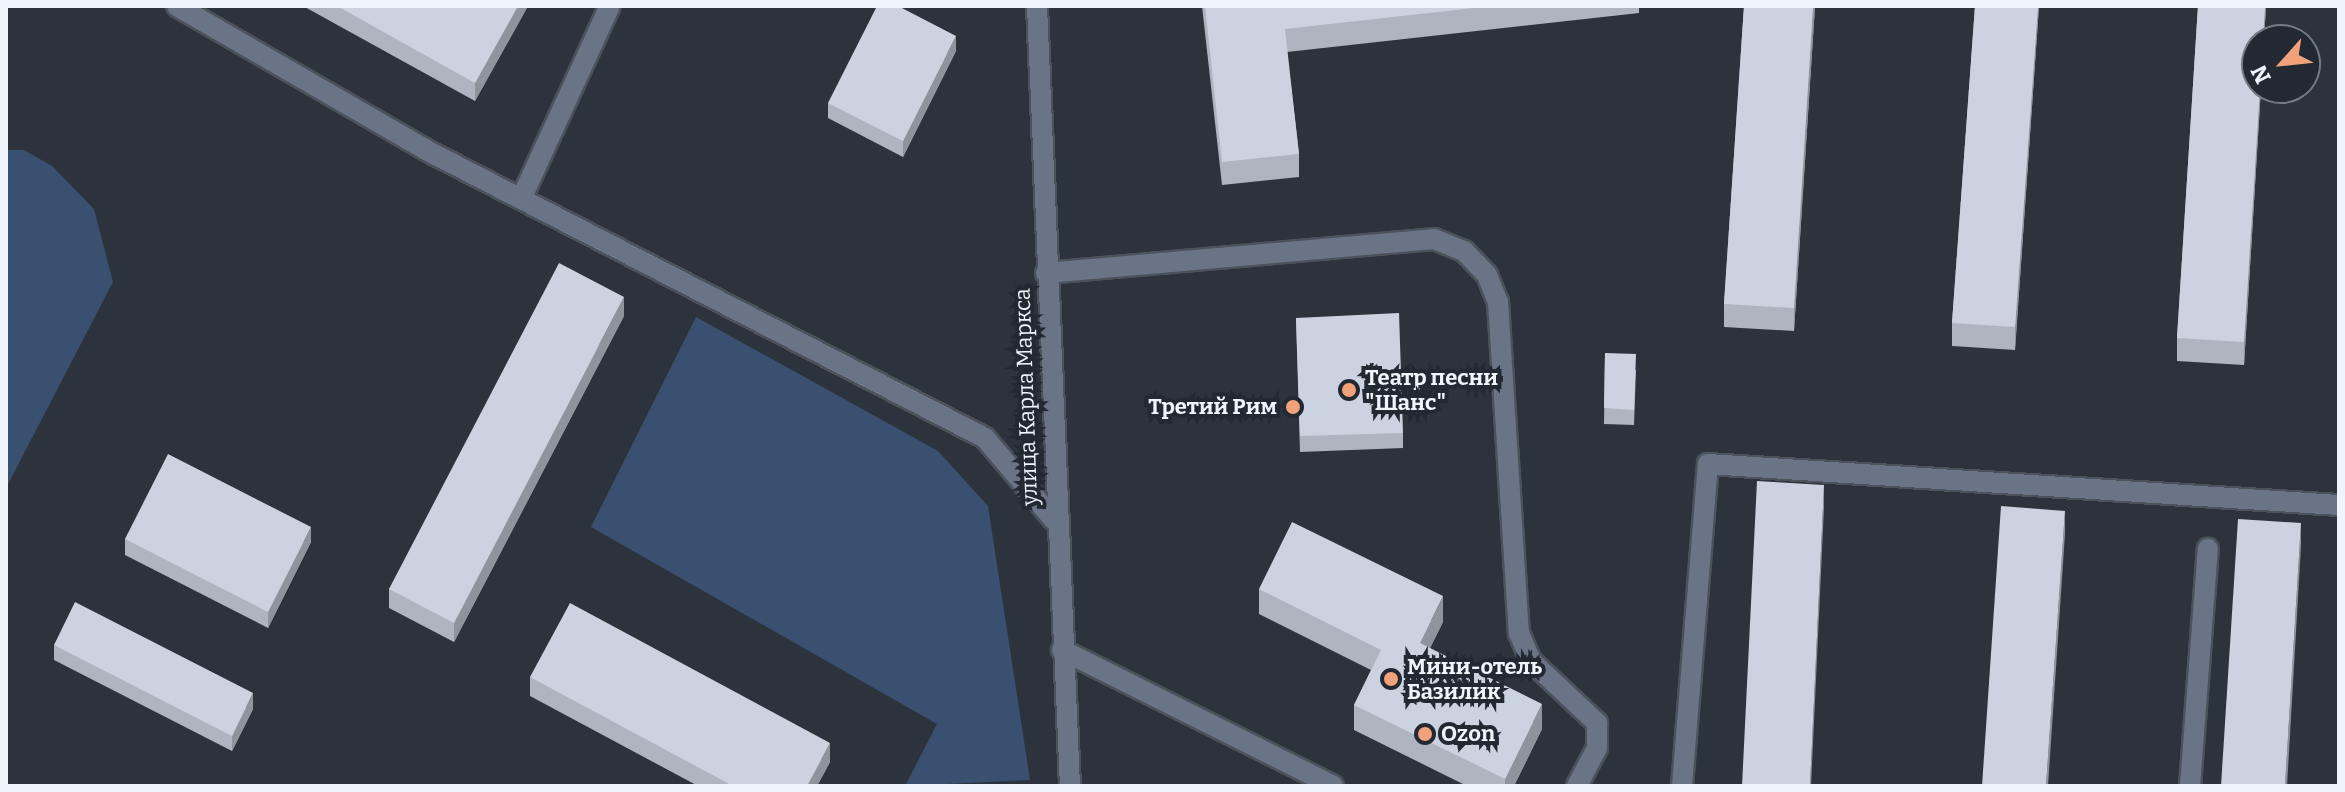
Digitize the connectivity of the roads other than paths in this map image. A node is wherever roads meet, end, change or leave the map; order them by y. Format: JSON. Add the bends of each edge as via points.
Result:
{"nodes":[{"id":1,"x":177,"y":6,"type":"edge"},
{"id":2,"x":610,"y":6,"type":"edge"},
{"id":3,"x":1037,"y":6,"type":"edge"},
{"id":4,"x":522,"y":197,"type":"junction"},
{"id":5,"x":1046,"y":273,"type":"junction"},
{"id":6,"x":2339,"y":505,"type":"edge"},
{"id":7,"x":1054,"y":520,"type":"junction"},
{"id":8,"x":2208,"y":549,"type":"dead end"},
{"id":9,"x":1062,"y":650,"type":"junction"},
{"id":10,"x":1070,"y":786,"type":"edge"},
{"id":11,"x":1333,"y":786,"type":"edge"},
{"id":12,"x":1577,"y":786,"type":"edge"},
{"id":13,"x":1682,"y":786,"type":"edge"},
{"id":14,"x":2190,"y":786,"type":"edge"}],
"edges":[{"from":1,"to":4,"type":"street"},
{"from":2,"to":4,"type":"street"},
{"from":3,"to":5,"type":"street","name":"улица Карла Маркса"},
{"from":4,"to":7,"type":"street","via":[[985,438]]},
{"from":5,"to":7,"type":"street","name":"улица Карла Маркса"},
{"from":5,"to":12,"type":"street","via":[[1434,239],[1464,251],[1487,275],[1498,302],[1519,633],[1531,661],[1597,723],[1597,748]]},
{"from":6,"to":13,"type":"street","via":[[1708,464]]},
{"from":7,"to":9,"type":"street","name":"улица Карла Маркса"},
{"from":8,"to":14,"type":"street"},
{"from":9,"to":10,"type":"street","name":"улица Карла Маркса"},
{"from":9,"to":11,"type":"street"}]}
